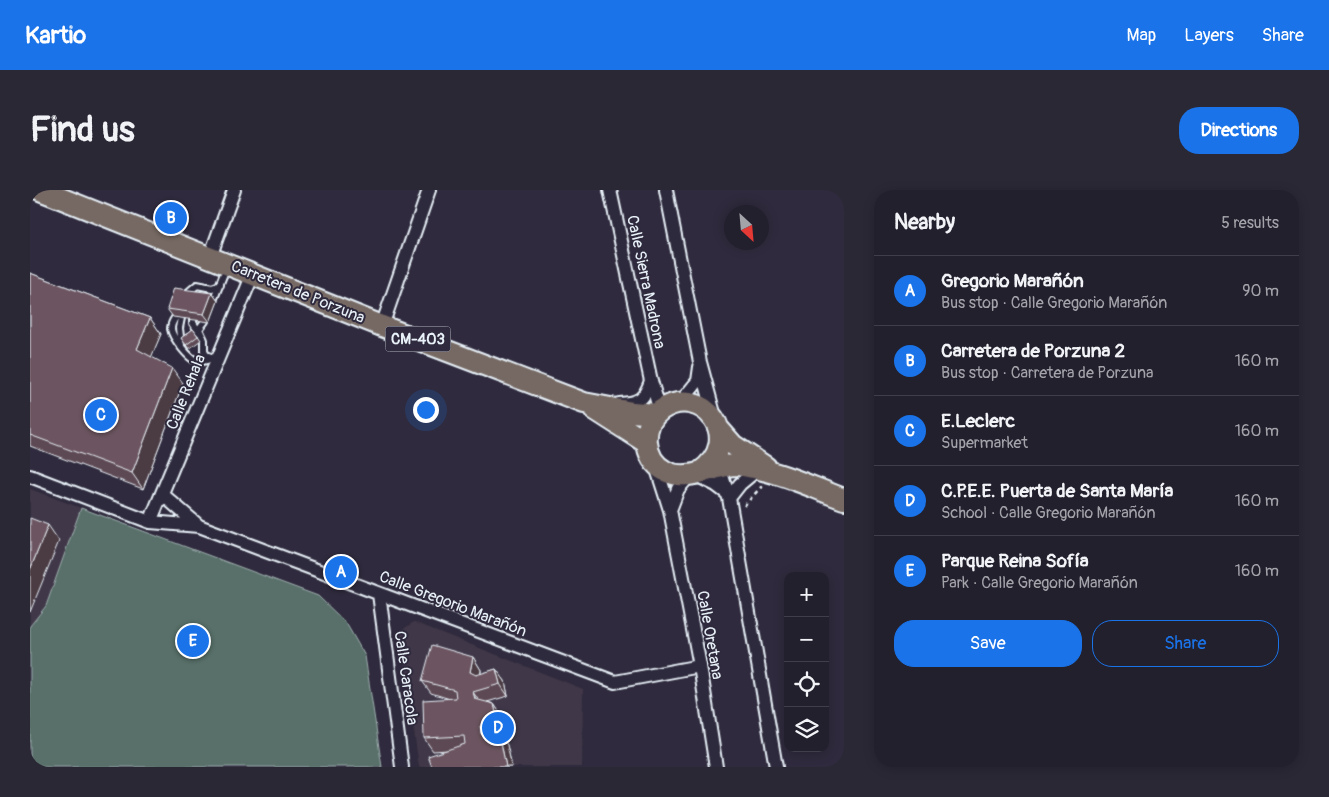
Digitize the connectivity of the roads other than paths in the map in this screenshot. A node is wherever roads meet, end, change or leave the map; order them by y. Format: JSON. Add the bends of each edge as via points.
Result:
{"nodes":[{"id":1,"x":40,"y":190,"type":"edge"},
{"id":2,"x":234,"y":190,"type":"edge"},
{"id":3,"x":429,"y":190,"type":"edge"},
{"id":4,"x":610,"y":190,"type":"edge"},
{"id":5,"x":666,"y":190,"type":"edge"},
{"id":6,"x":69,"y":195,"type":"edge"},
{"id":7,"x":219,"y":261,"type":"junction"},
{"id":8,"x":252,"y":274,"type":"junction"},
{"id":9,"x":220,"y":285,"type":"junction"},
{"id":10,"x":212,"y":288,"type":"junction"},
{"id":11,"x":186,"y":295,"type":"edge"},
{"id":12,"x":202,"y":295,"type":"edge"},
{"id":13,"x":213,"y":301,"type":"edge"},
{"id":14,"x":178,"y":318,"type":"edge"},
{"id":15,"x":193,"y":320,"type":"edge"},
{"id":16,"x":205,"y":321,"type":"edge"},
{"id":17,"x":382,"y":326,"type":"junction"},
{"id":18,"x":200,"y":332,"type":"junction"},
{"id":19,"x":216,"y":358,"type":"junction"},
{"id":20,"x":700,"y":362,"type":"junction"},
{"id":21,"x":651,"y":381,"type":"junction"},
{"id":22,"x":680,"y":402,"type":"junction"},
{"id":23,"x":590,"y":404,"type":"junction"},
{"id":24,"x":658,"y":413,"type":"junction"},
{"id":25,"x":717,"y":426,"type":"junction"},
{"id":26,"x":646,"y":443,"type":"junction"},
{"id":27,"x":718,"y":462,"type":"junction"},
{"id":28,"x":655,"y":463,"type":"junction"},
{"id":29,"x":694,"y":474,"type":"junction"},
{"id":30,"x":30,"y":476,"type":"edge"},
{"id":31,"x":768,"y":477,"type":"junction"},
{"id":32,"x":162,"y":494,"type":"junction"},
{"id":33,"x":729,"y":496,"type":"junction"},
{"id":34,"x":844,"y":500,"type":"edge"},
{"id":35,"x":670,"y":510,"type":"junction"},
{"id":36,"x":150,"y":522,"type":"junction"},
{"id":37,"x":199,"y":526,"type":"junction"},
{"id":38,"x":379,"y":594,"type":"junction"},
{"id":39,"x":700,"y":666,"type":"junction"},
{"id":40,"x":402,"y":767,"type":"edge"},
{"id":41,"x":716,"y":767,"type":"edge"},
{"id":42,"x":776,"y":767,"type":"edge"}],
"edges":[{"from":1,"to":6,"type":"main road","name":"Carretera de Porzuna","number":"CM-403"},
{"from":2,"to":7,"type":"street"},
{"from":3,"to":17,"type":"street"},
{"from":4,"to":21,"type":"street","name":"Calle Sierra Madrona"},
{"from":5,"to":20,"type":"street"},
{"from":6,"to":7,"type":"main road","name":"Carretera de Porzuna","number":"CM-403"},
{"from":7,"to":8,"type":"main road","name":"Carretera de Porzuna","number":"CM-403"},
{"from":7,"to":9,"type":"lane"},
{"from":8,"to":17,"type":"main road","name":"Carretera de Porzuna","number":"CM-403"},
{"from":8,"to":19,"type":"street","name":"Calle Rehala"},
{"from":9,"to":10,"type":"lane"},
{"from":9,"to":13,"type":"lane"},
{"from":10,"to":11,"type":"lane","via":[[196,285]]},
{"from":10,"to":12,"type":"lane"},
{"from":14,"to":19,"type":"lane","via":[[172,323],[174,338],[192,359]]},
{"from":15,"to":18,"type":"lane"},
{"from":16,"to":18,"type":"lane"},
{"from":17,"to":23,"type":"main road","name":"Carretera de Porzuna","number":"CM-403"},
{"from":18,"to":19,"type":"lane","via":[[206,355]]},
{"from":19,"to":32,"type":"street","name":"Calle Rehala"},
{"from":20,"to":22,"type":"street","via":[[698,381]]},
{"from":20,"to":25,"type":"street"},
{"from":21,"to":23,"type":"street","via":[[643,399],[634,403]]},
{"from":21,"to":24,"type":"street","name":"Calle Sierra Madrona"},
{"from":22,"to":24,"type":"main road","number":"CM-403"},
{"from":22,"to":25,"type":"main road","via":[[701,407]]},
{"from":23,"to":24,"type":"main road","name":"Carretera de Porzuna","number":"CM-403"},
{"from":23,"to":26,"type":"main road","name":"Carretera de Porzuna","number":"CM-403"},
{"from":24,"to":26,"type":"main road","via":[[650,423]]},
{"from":25,"to":27,"type":"main road","via":[[720,438]]},
{"from":25,"to":31,"type":"main road"},
{"from":26,"to":28,"type":"main road"},
{"from":27,"to":29,"type":"main road"},
{"from":27,"to":31,"type":"main road"},
{"from":27,"to":33,"type":"street"},
{"from":28,"to":29,"type":"main road","via":[[676,475]]},
{"from":28,"to":35,"type":"street","name":"Calle Oretana"},
{"from":29,"to":33,"type":"street"},
{"from":29,"to":35,"type":"street","via":[[678,489]]},
{"from":30,"to":36,"type":"street","name":"Calle Gregorio Marañón"},
{"from":31,"to":33,"type":"street","via":[[740,484]]},
{"from":31,"to":34,"type":"main road"},
{"from":32,"to":36,"type":"street","name":"Calle Rehala"},
{"from":32,"to":37,"type":"street","name":"Calle Gregorio Marañón"},
{"from":33,"to":42,"type":"street"},
{"from":35,"to":39,"type":"street","name":"Calle Oretana"},
{"from":36,"to":37,"type":"street","name":"Calle Gregorio Marañón"},
{"from":37,"to":38,"type":"street","name":"Calle Gregorio Marañón"},
{"from":38,"to":39,"type":"street","name":"Calle Gregorio Marañón","via":[[615,682]]},
{"from":38,"to":40,"type":"street","name":"Calle Caracola"},
{"from":39,"to":41,"type":"street","name":"Calle Oretana"}]}
